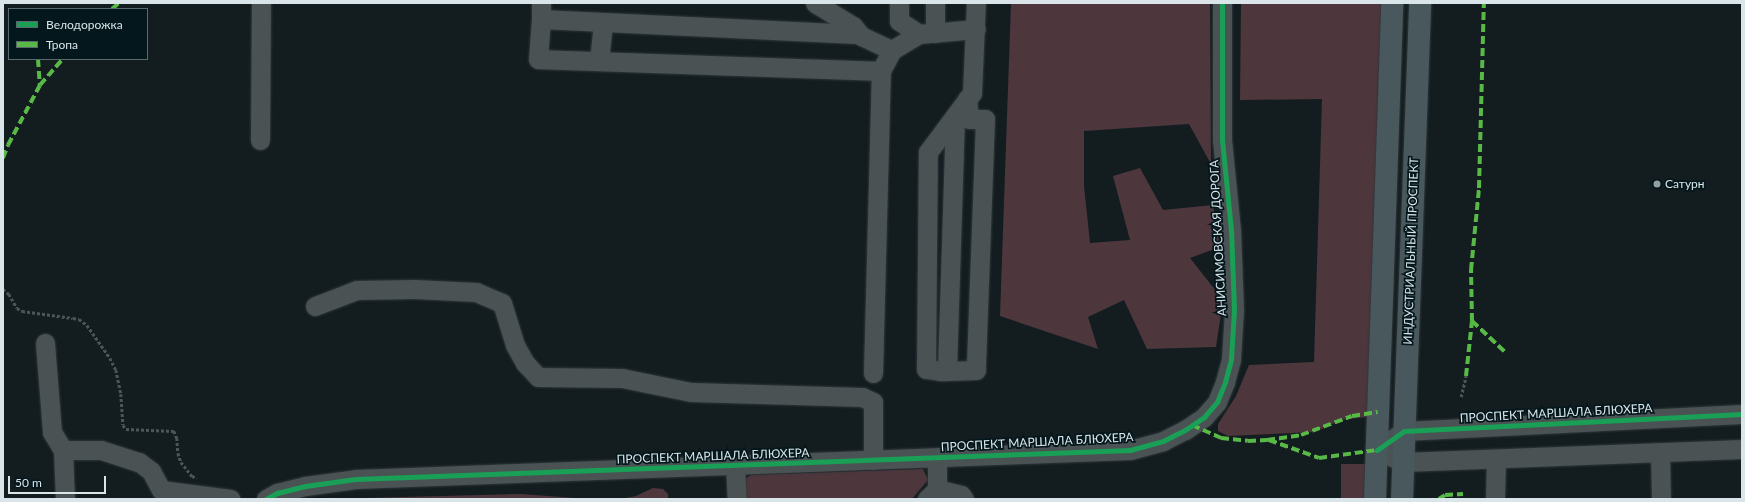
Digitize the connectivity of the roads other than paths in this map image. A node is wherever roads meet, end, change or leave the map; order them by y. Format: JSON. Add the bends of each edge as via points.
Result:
{"nodes":[{"id":1,"x":261,"y":3,"type":"edge"},
{"id":2,"x":815,"y":3,"type":"edge"},
{"id":3,"x":899,"y":3,"type":"edge"},
{"id":4,"x":935,"y":3,"type":"edge"},
{"id":5,"x":976,"y":3,"type":"edge"},
{"id":6,"x":1222,"y":3,"type":"edge"},
{"id":7,"x":1392,"y":3,"type":"edge"},
{"id":8,"x":1420,"y":3,"type":"edge"},
{"id":9,"x":541,"y":11,"type":"edge"},
{"id":10,"x":603,"y":22,"type":"junction"},
{"id":11,"x":976,"y":29,"type":"junction"},
{"id":12,"x":927,"y":34,"type":"junction"},
{"id":13,"x":861,"y":36,"type":"junction"},
{"id":14,"x":892,"y":50,"type":"junction"},
{"id":15,"x":598,"y":61,"type":"junction"},
{"id":16,"x":881,"y":71,"type":"junction"},
{"id":17,"x":967,"y":99,"type":"junction"},
{"id":18,"x":955,"y":116,"type":"junction"},
{"id":19,"x":260,"y":140,"type":"dead end"},
{"id":20,"x":315,"y":306,"type":"dead end"},
{"id":21,"x":45,"y":343,"type":"dead end"},
{"id":22,"x":947,"y":371,"type":"junction"},
{"id":23,"x":873,"y":373,"type":"dead end"},
{"id":24,"x":1742,"y":414,"type":"edge"},
{"id":25,"x":1404,"y":431,"type":"junction"},
{"id":26,"x":1163,"y":441,"type":"joint"},
{"id":27,"x":1742,"y":449,"type":"edge"},
{"id":28,"x":62,"y":450,"type":"junction"},
{"id":29,"x":1377,"y":450,"type":"junction"},
{"id":30,"x":1660,"y":452,"type":"junction"},
{"id":31,"x":937,"y":457,"type":"junction"},
{"id":32,"x":1496,"y":459,"type":"junction"},
{"id":33,"x":873,"y":460,"type":"junction"},
{"id":34,"x":1403,"y":462,"type":"junction"},
{"id":35,"x":735,"y":466,"type":"junction"},
{"id":36,"x":931,"y":496,"type":"edge"},
{"id":37,"x":65,"y":499,"type":"edge"},
{"id":38,"x":230,"y":499,"type":"edge"},
{"id":39,"x":266,"y":499,"type":"edge"},
{"id":40,"x":736,"y":499,"type":"edge"},
{"id":41,"x":964,"y":499,"type":"edge"},
{"id":42,"x":1375,"y":499,"type":"edge"},
{"id":43,"x":1402,"y":499,"type":"edge"},
{"id":44,"x":1495,"y":499,"type":"edge"},
{"id":45,"x":1661,"y":499,"type":"edge"}],
"edges":[{"from":1,"to":19,"type":"street"},
{"from":2,"to":13,"type":"street","via":[[853,26]]},
{"from":3,"to":12,"type":"street","via":[[899,21]]},
{"from":4,"to":12,"type":"street"},
{"from":5,"to":11,"type":"street"},
{"from":6,"to":26,"type":"street","name":"АНИСИМОВСКАЯ ДОРОГА","via":[[1222,140],[1231,230],[1234,310],[1232,359],[1217,402],[1204,417]]},
{"from":7,"to":29,"type":"main road"},
{"from":8,"to":25,"type":"main road","name":"ИНДУСТРИАЛЬНЫЙ ПРОСПЕКТ"},
{"from":9,"to":10,"type":"street"},
{"from":9,"to":15,"type":"street","via":[[538,59]]},
{"from":10,"to":13,"type":"street"},
{"from":10,"to":15,"type":"street"},
{"from":11,"to":12,"type":"street"},
{"from":11,"to":17,"type":"street","via":[[972,93]]},
{"from":12,"to":14,"type":"street"},
{"from":13,"to":14,"type":"street"},
{"from":14,"to":16,"type":"street"},
{"from":15,"to":16,"type":"street"},
{"from":16,"to":23,"type":"street"},
{"from":17,"to":18,"type":"street"},
{"from":17,"to":22,"type":"street","via":[[969,119],[985,119],[976,370]]},
{"from":18,"to":22,"type":"street"},
{"from":18,"to":22,"type":"street","via":[[928,152],[926,369]]},
{"from":20,"to":33,"type":"street","via":[[357,290],[476,292],[502,303],[515,345],[525,363],[538,377],[622,378],[691,392],[862,397],[873,402]]},
{"from":21,"to":28,"type":"street","via":[[52,432]]},
{"from":24,"to":25,"type":"street","name":"ПРОСПЕКТ МАРШАЛА БЛЮХЕРА"},
{"from":25,"to":29,"type":"street"},
{"from":25,"to":34,"type":"main road","name":"ИНДУСТРИАЛЬНЫЙ ПРОСПЕКТ"},
{"from":26,"to":31,"type":"street","name":"ПРОСПЕКТ МАРШАЛА БЛЮХЕРА","via":[[1130,450]]},
{"from":27,"to":30,"type":"street"},
{"from":28,"to":37,"type":"street"},
{"from":28,"to":38,"type":"street","via":[[101,450],[139,462],[151,471],[161,490]]},
{"from":29,"to":34,"type":"street"},
{"from":29,"to":42,"type":"main road"},
{"from":30,"to":32,"type":"street"},
{"from":30,"to":45,"type":"street"},
{"from":31,"to":33,"type":"street","name":"ПРОСПЕКТ МАРШАЛА БЛЮХЕРА"},
{"from":31,"to":36,"type":"street"},
{"from":32,"to":34,"type":"street"},
{"from":32,"to":44,"type":"street"},
{"from":33,"to":35,"type":"street","name":"ПРОСПЕКТ МАРШАЛА БЛЮХЕРА"},
{"from":34,"to":43,"type":"main road","name":"ИНДУСТРИАЛЬНЫЙ ПРОСПЕКТ"},
{"from":35,"to":39,"type":"street","name":"ПРОСПЕКТ МАРШАЛА БЛЮХЕРА","via":[[356,479],[305,486],[277,493]]},
{"from":35,"to":40,"type":"street"},
{"from":36,"to":41,"type":"street","via":[[961,496]]}]}
